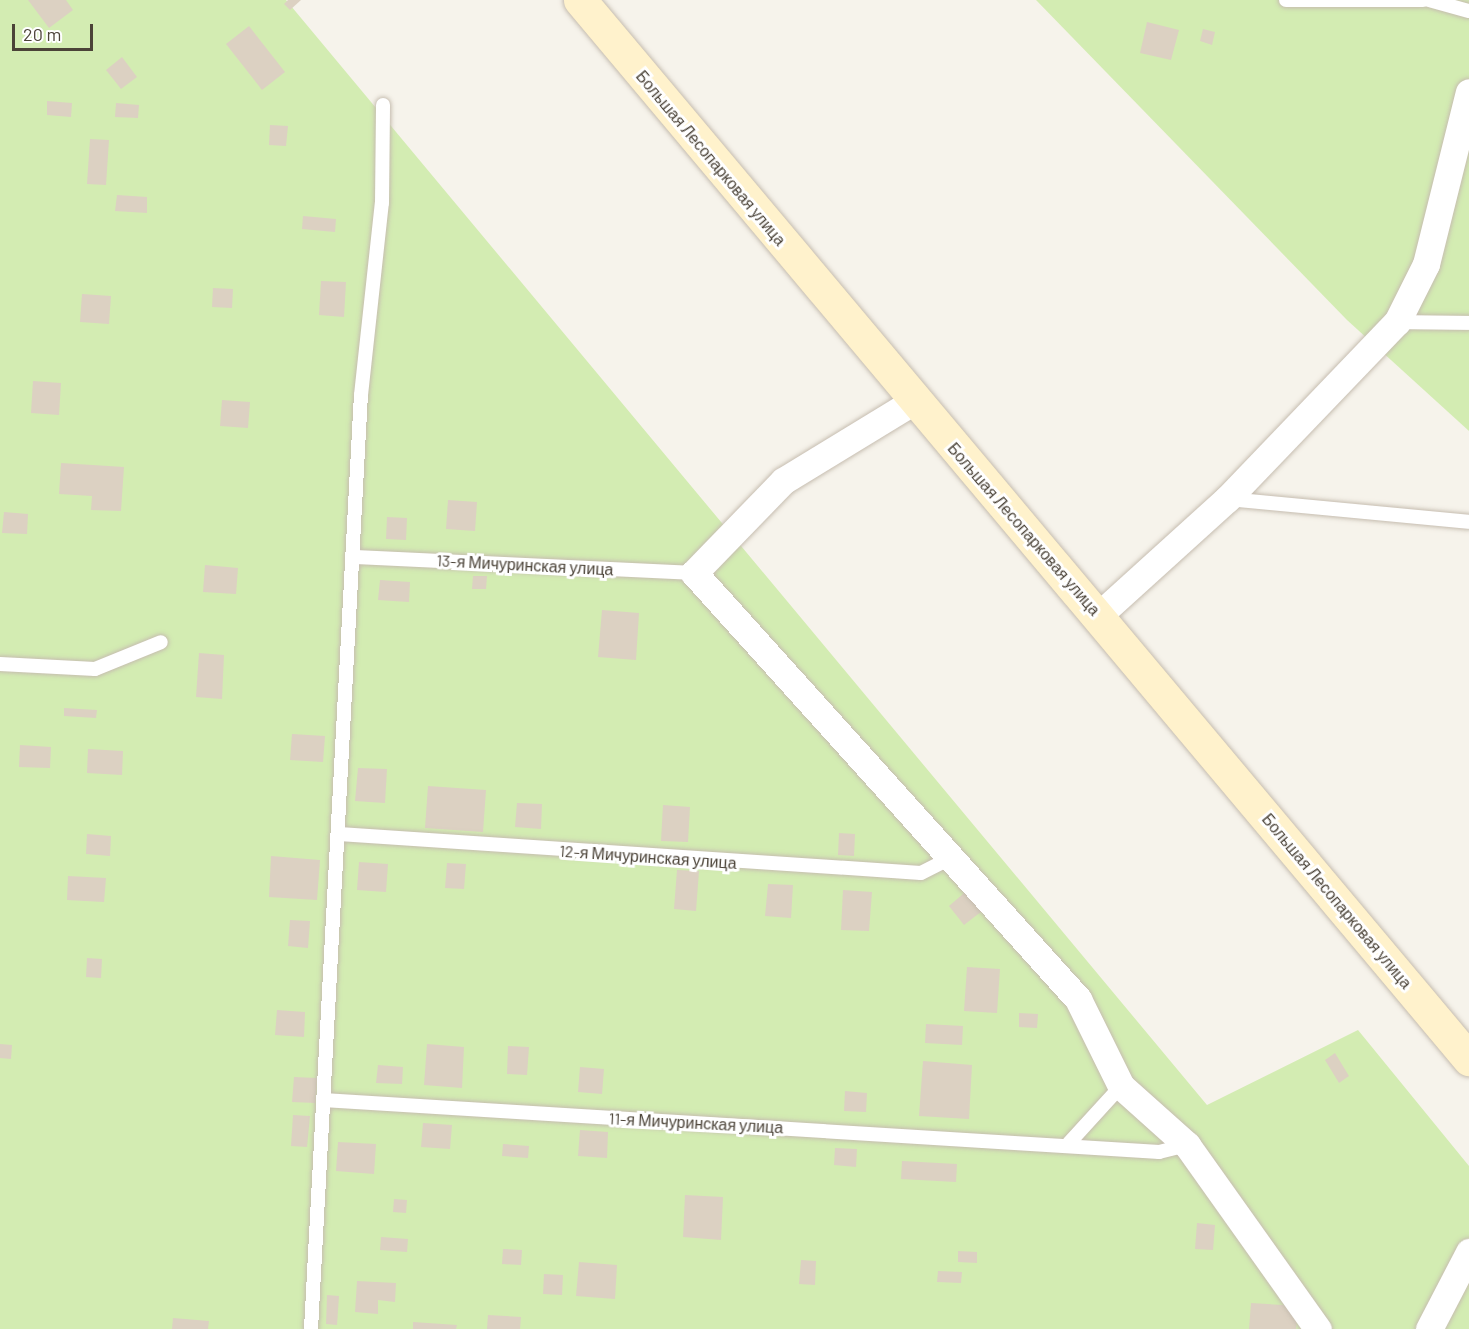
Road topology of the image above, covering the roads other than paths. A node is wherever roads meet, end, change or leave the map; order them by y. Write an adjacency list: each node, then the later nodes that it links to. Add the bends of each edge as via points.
1 (580, 0): 10 (main road, Большая Лесопарковая улица)
2 (1286, 0): 3 (lane)
3 (1423, 0)
4 (1429, 0): 5 (lane)
5 (1469, 11)
6 (1469, 92): 8 (street, via 1426,264)
7 (383, 105): 13 (lane, via 382,203 361,396)
8 (1397, 322): 9 (lane); 11 (street)
9 (1469, 323)
10 (914, 401): 14 (street, via 783,481); 15 (main road, Большая Лесопарковая улица)
11 (1227, 499): 12 (lane); 15 (street)
12 (1469, 522)
13 (357, 558): 14 (lane, 13-я Мичуринская улица); 18 (lane)
14 (694, 573): 19 (street)
15 (1099, 615): 20 (main road, Большая Лесопарковая улица)
16 (161, 642): 17 (lane, via 95,669)
17 (0, 664)
18 (339, 834): 19 (lane, 12-я Мичуринская улица, via 921,873); 22 (lane)
19 (954, 857): 21 (street, via 1078,999)
20 (1469, 1059)
21 (1121, 1086): 23 (lane); 24 (street)
22 (323, 1100): 23 (lane, 11-я Мичуринская улица); 26 (lane)
23 (1069, 1143): 24 (lane, 11-я Мичуринская улица, via 1159,1152)
24 (1187, 1144): 27 (street)
25 (1469, 1252): 28 (street)
26 (311, 1329)
27 (1318, 1329)
28 (1429, 1329)

